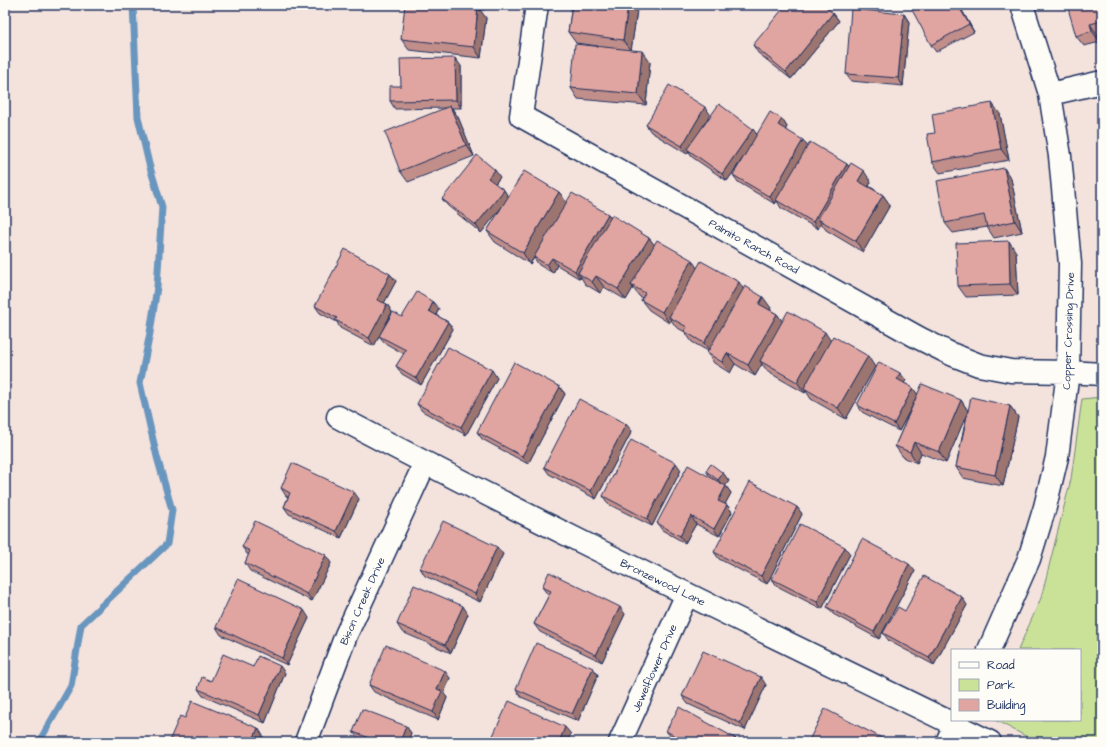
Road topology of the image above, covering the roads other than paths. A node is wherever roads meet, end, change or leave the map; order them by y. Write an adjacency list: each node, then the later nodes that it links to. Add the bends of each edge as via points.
1 (537, 5): 5 (street, Palmito Ranch Road, via 521,116 951,354 979,365 1011,371)
2 (1022, 5): 4 (street, Copper Crossing Drive)
3 (1102, 82): 4 (street)
4 (1050, 94): 5 (street, Copper Crossing Drive, via 1060,156 1070,264)
5 (1068, 372): 6 (street, Palmito Ranch Road); 10 (street, Copper Crossing Drive, via 1057,457 1045,507 1029,558)
6 (1102, 374)
7 (338, 417): 8 (street, Bronzewood Lane)
8 (425, 463): 9 (street, Bronzewood Lane); 12 (street, Bison Creek Drive, via 346,635)
9 (687, 594): 11 (street, Bronzewood Lane); 13 (street, Jewelflower Drive)
10 (990, 649)
11 (953, 729): 14 (street, Bronzewood Lane)
12 (306, 742)
13 (620, 742)
14 (990, 742)

